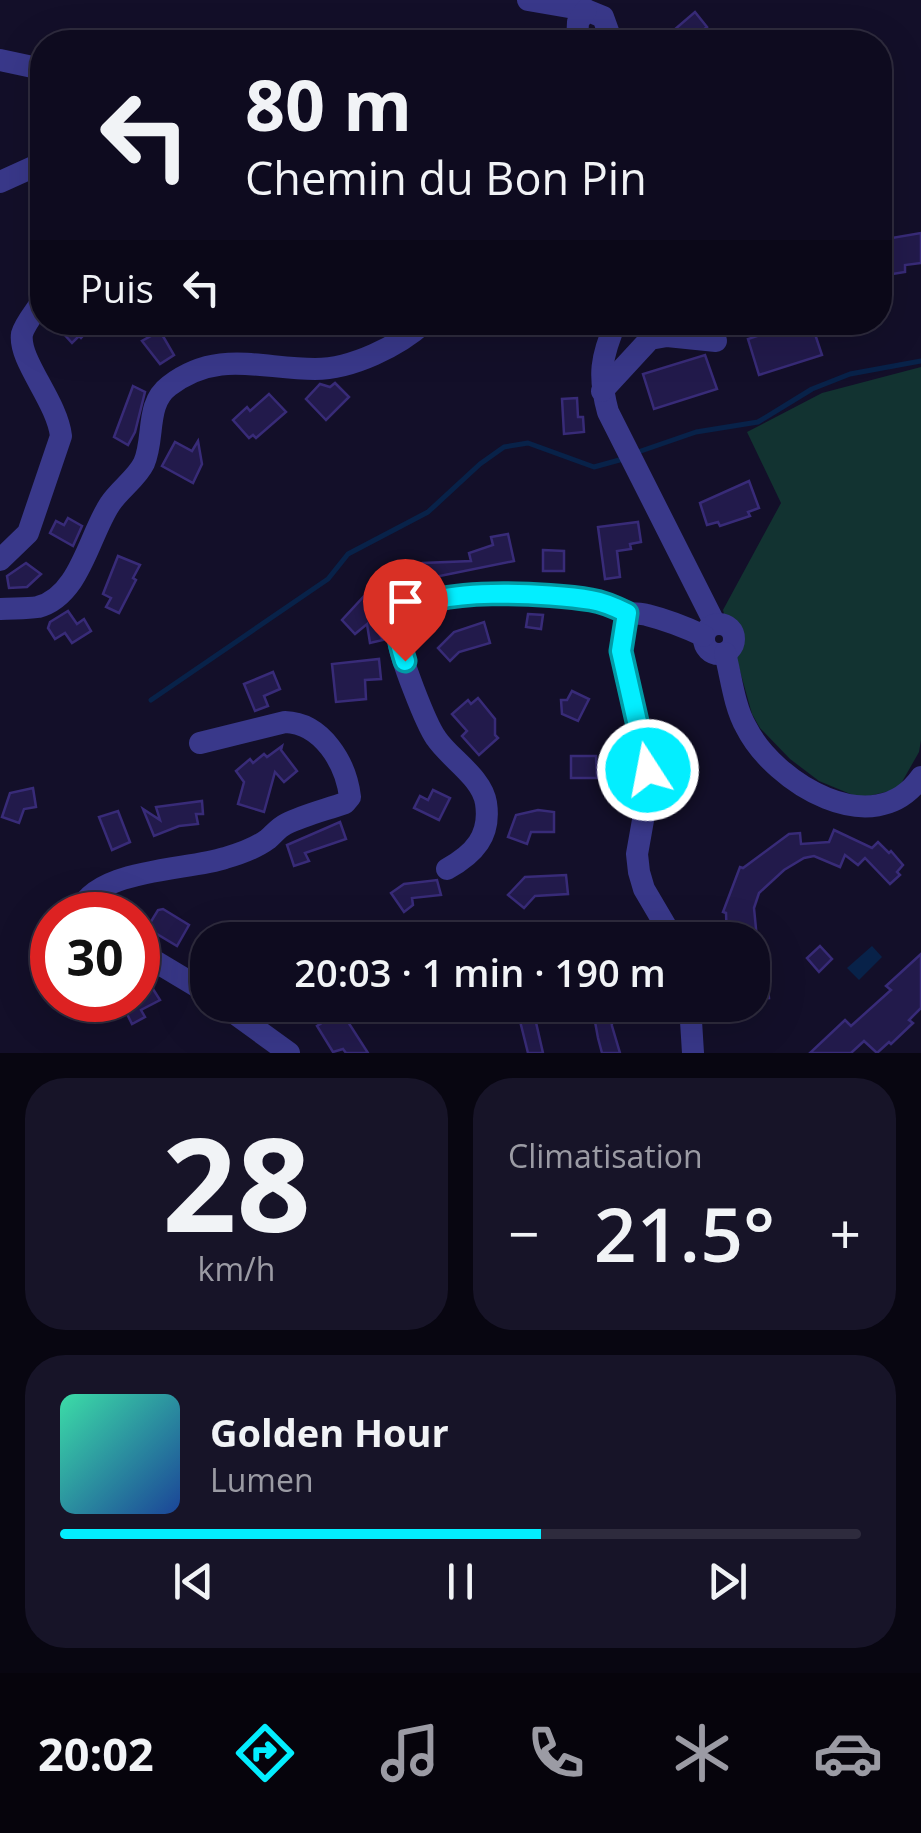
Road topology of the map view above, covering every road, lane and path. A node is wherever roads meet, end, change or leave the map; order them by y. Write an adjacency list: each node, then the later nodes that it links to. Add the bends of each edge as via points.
1 (528, 0): 2 (street)
2 (586, 10): 3 (street); 4 (street, via 604,17)
3 (577, 30)
4 (608, 30)
5 (0, 60): 6 (street)
6 (30, 66)
7 (30, 168): 8 (street)
8 (0, 182)
9 (30, 319): 14 (street, via 22,346 60,420 61,436 28,534)
10 (410, 335): 15 (street, via 318,370 224,362 166,388 153,406 143,465 110,504 61,594 39,606)
11 (611, 335): 13 (street, via 601,363)
12 (716, 342): 13 (street, via 650,340)
13 (602, 391): 17 (street)
14 (0, 560)
15 (0, 608)
16 (627, 613): 17 (street); 20 (street, via 589,600 510,594 439,599 405,614 398,637 433,735 486,799 488,822 479,845); 22 (street, via 621,651 648,770 639,872)
17 (710, 630): 19 (street, via 708,649 725,653 745,726 766,756 801,783 836,803 875,808 897,801)
18 (200, 743): 21 (street, via 298,722 337,756 350,797 221,860 148,873)
19 (921, 777)
20 (447, 869)
21 (96, 892)
22 (664, 922)
23 (160, 964): 24 (street)
24 (190, 982)
25 (247, 1022): 27 (street)
26 (691, 1022): 28 (street)
27 (289, 1053)
28 (694, 1053)

